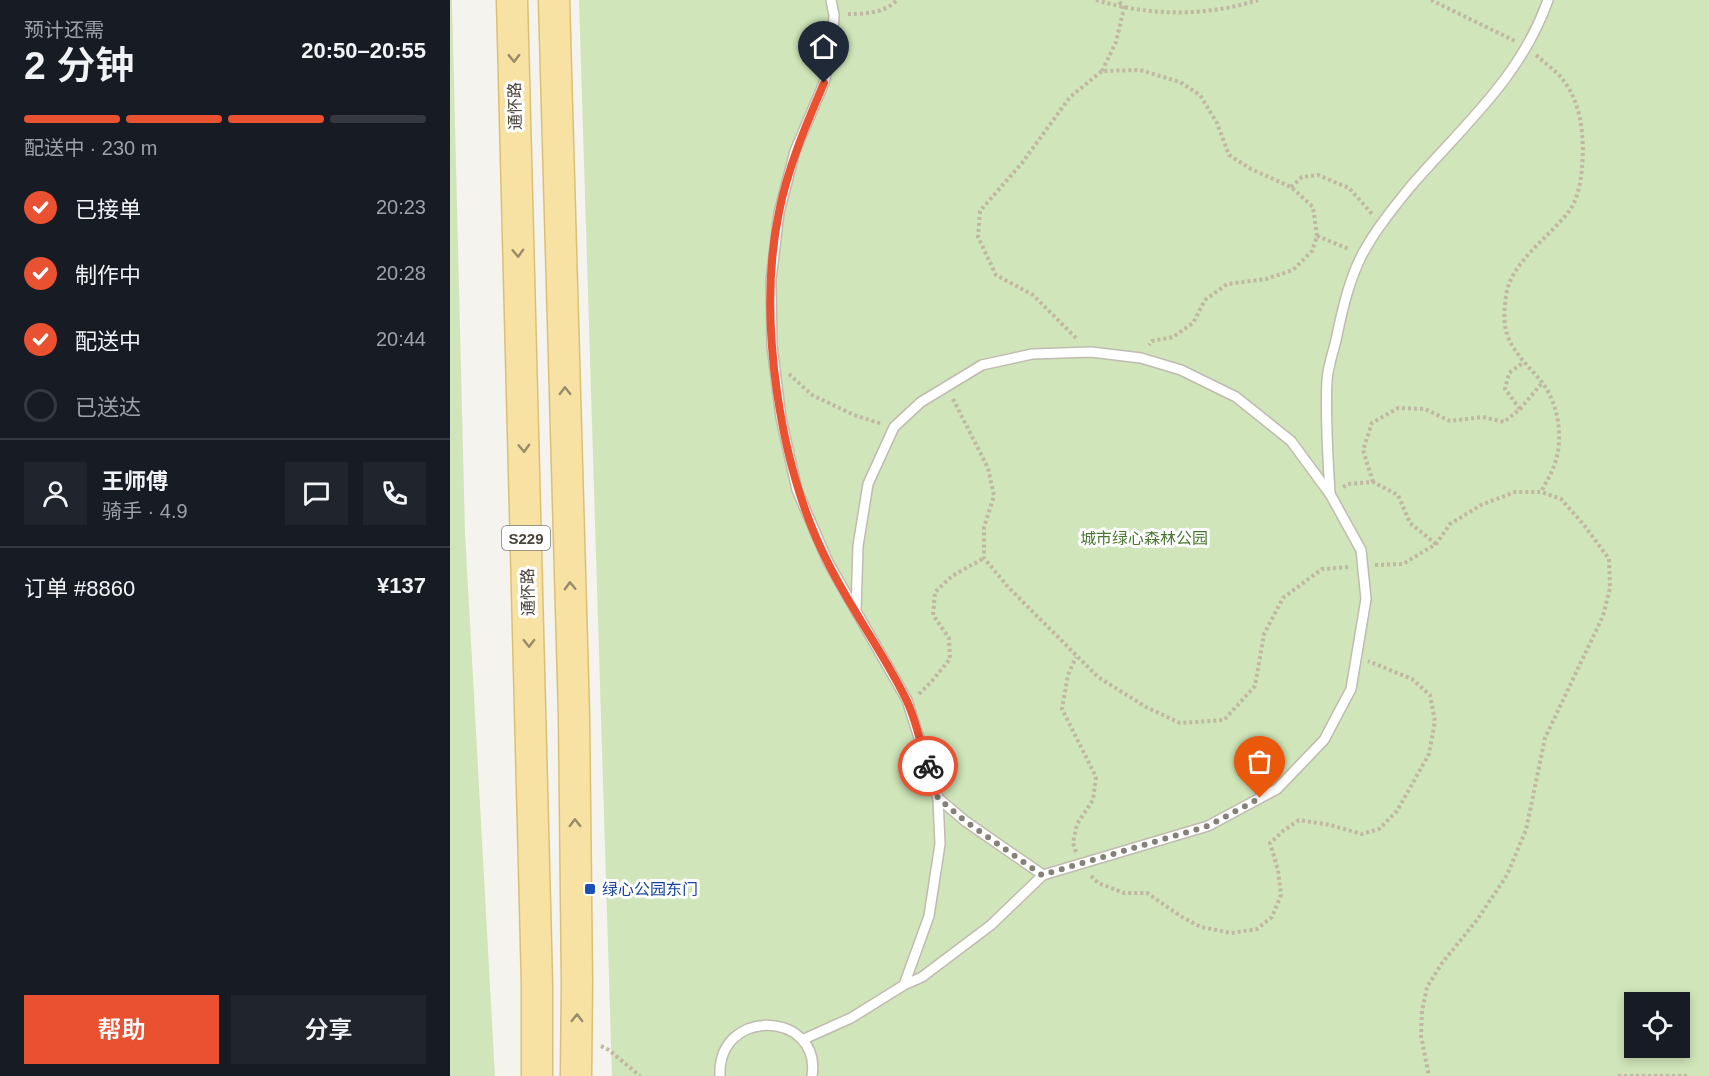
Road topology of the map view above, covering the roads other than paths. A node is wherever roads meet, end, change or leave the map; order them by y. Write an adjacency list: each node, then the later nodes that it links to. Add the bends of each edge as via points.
1 (512, 0): 11 (main road, 通怀路 / S229, one-way to 11)
2 (554, 0): 12 (main road, S229, one-way to 2, via 574,716)
3 (831, 0): 6 (lane, via 832,48 824,83 795,150 779,213 771,280 772,346 781,418 797,490 828,562)
4 (1548, 0): 5 (lane, via 1527,48 1508,78 1411,186 1362,254 1342,310 1327,377)
5 (1330, 494): 6 (lane, via 1291,441 1236,396 1181,370 1141,358 1091,352 1032,354 982,365 921,402 894,428 868,484 858,546); 8 (lane, via 1361,550 1366,599 1351,689 1324,740 1277,789 1208,826)
6 (856, 611): 7 (lane, via 907,700)
7 (938, 798): 8 (lane); 9 (lane, via 940,844 929,916)
8 (1042, 875): 9 (lane, via 991,925 922,977)
9 (904, 985): 10 (lane, via 851,1018)
10 (804, 1039): 13 (lane, via 784,1027 742,1030 728,1044 720,1060); 14 (lane)
11 (537, 1076)
12 (576, 1076)
13 (720, 1076)
14 (812, 1076)

